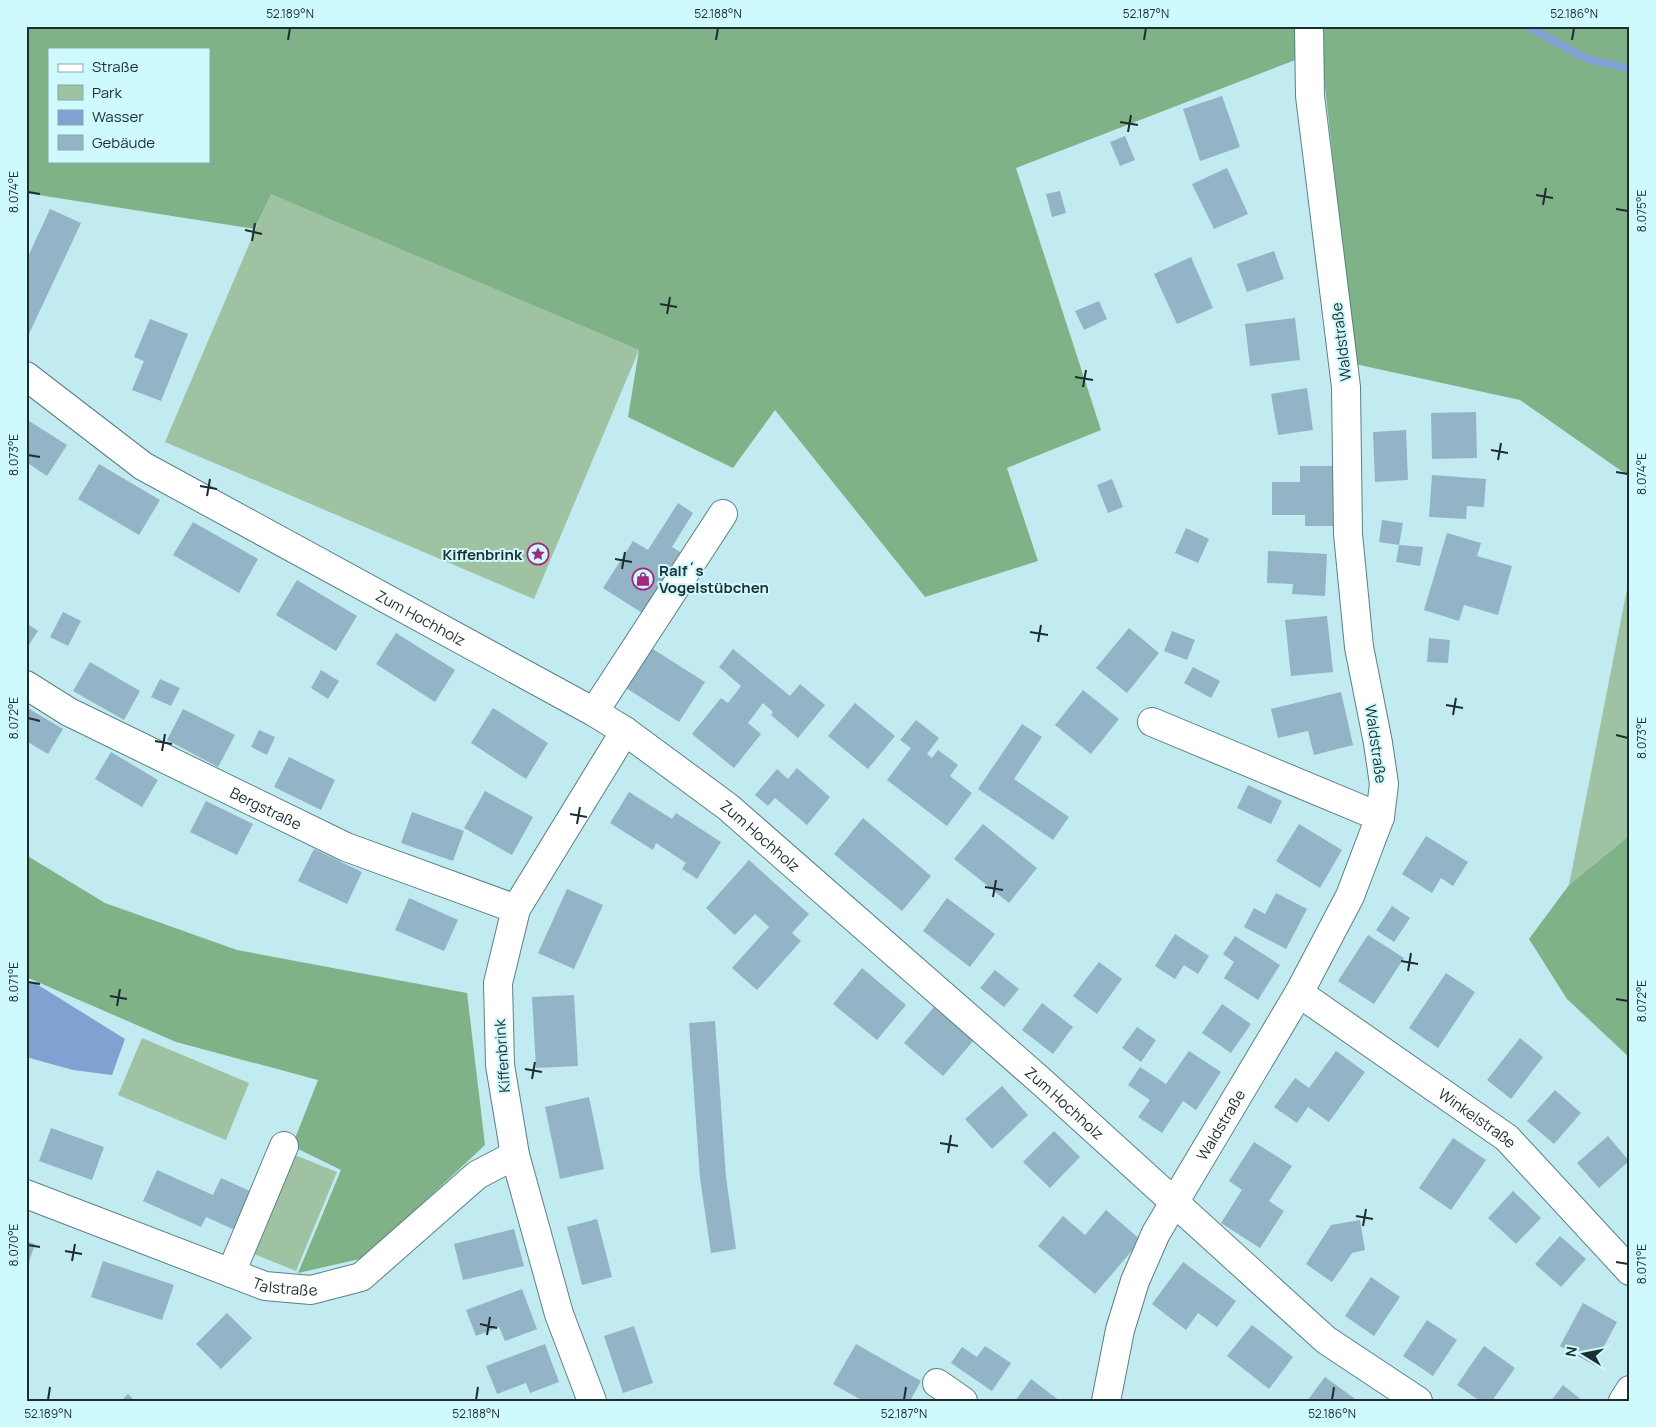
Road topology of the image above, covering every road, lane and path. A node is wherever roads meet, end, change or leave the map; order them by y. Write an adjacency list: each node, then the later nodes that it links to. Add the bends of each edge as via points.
1 (1309, 26): 8 (street, Waldstraße, via 1310,96 1346,386 1348,534 1359,647 1384,784)
2 (26, 376): 5 (street, Zum Hochholz, via 143,466)
3 (723, 514): 5 (street)
4 (26, 685): 9 (street, Bergstraße, via 69,712 346,847)
5 (594, 712): 7 (street, Zum Hochholz)
6 (1152, 722): 8 (street)
7 (625, 731): 9 (street, Kiffenbrink); 14 (street, Zum Hochholz, via 728,807)
8 (1380, 817): 10 (street, Waldstraße, via 1350,896)
9 (516, 908): 12 (street, Kiffenbrink, via 498,983 500,1064)
10 (1299, 993): 14 (street, Waldstraße); 15 (street, Winkelstraße, via 1507,1138)
11 (284, 1146): 16 (street)
12 (515, 1155): 16 (street, Talstraße, via 477,1176 361,1277 311,1290 265,1286); 19 (street, Kiffenbrink, via 559,1314)
13 (26, 1194): 16 (street, Talstraße)
14 (1176, 1202): 21 (street, Waldstraße, via 1156,1233 1135,1281 1120,1330); 22 (street, Zum Hochholz, via 1326,1340)
15 (1630, 1271)
16 (232, 1273)
17 (937, 1383): 20 (street)
18 (1630, 1390): 23 (street)
19 (592, 1401)
20 (964, 1401)
21 (1106, 1401)
22 (1418, 1401)
23 (1623, 1401)

